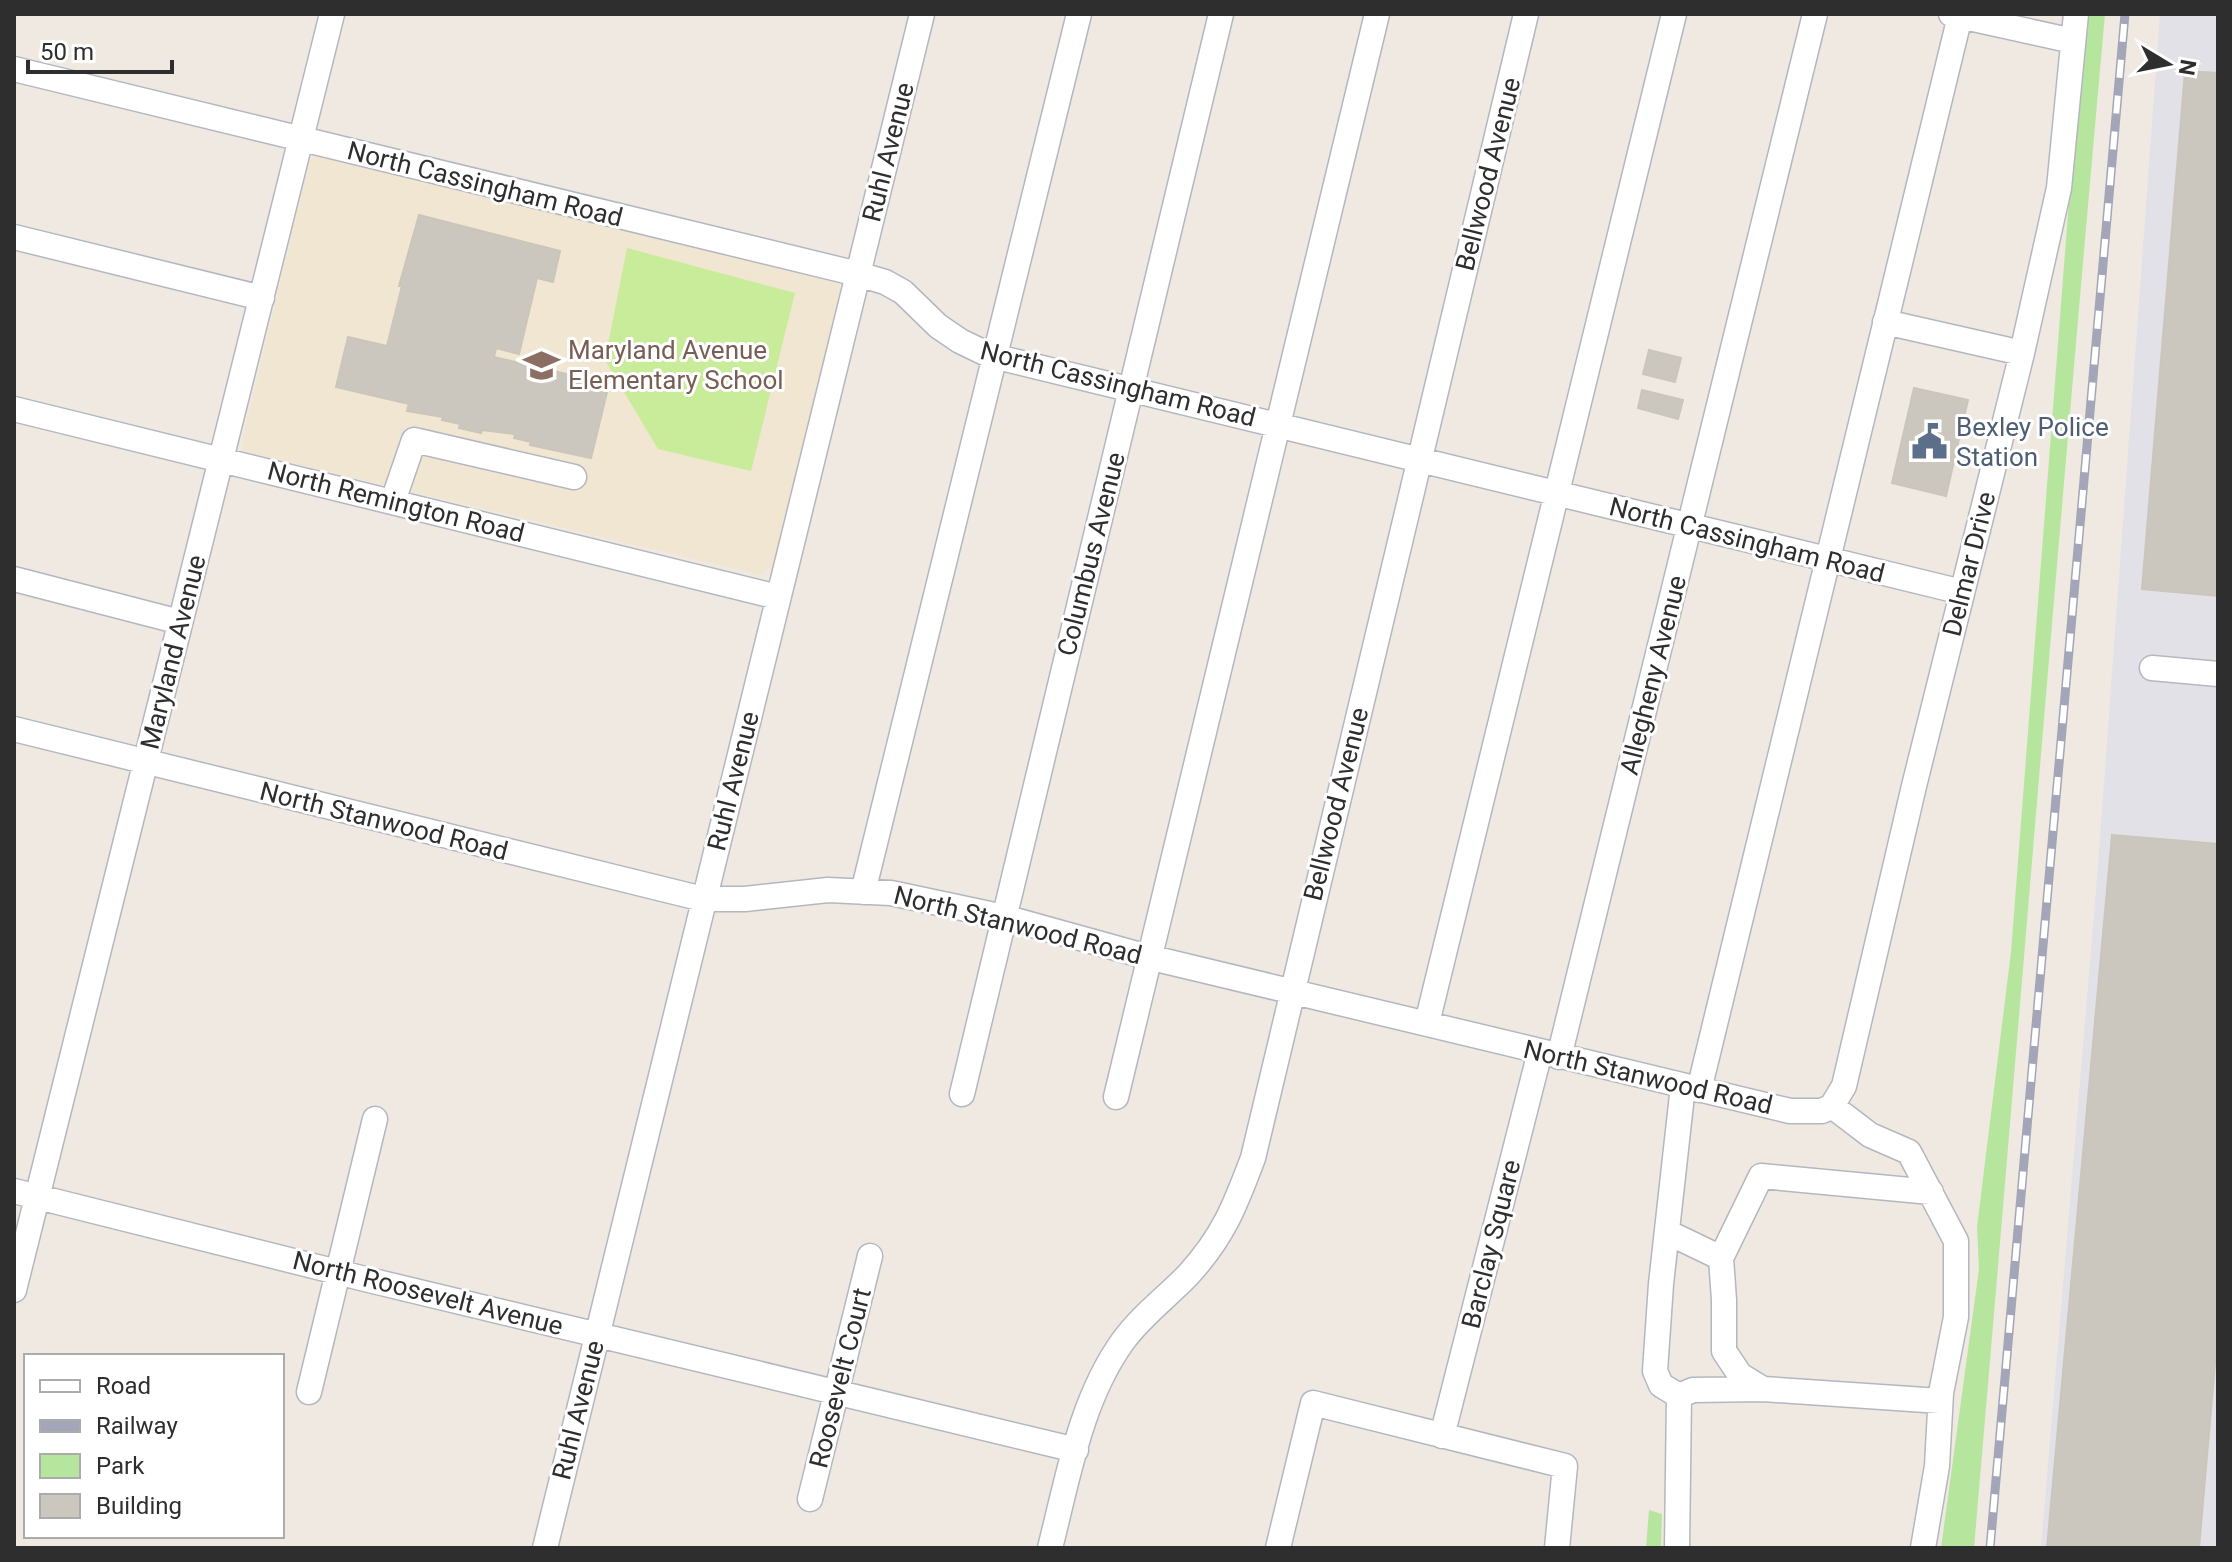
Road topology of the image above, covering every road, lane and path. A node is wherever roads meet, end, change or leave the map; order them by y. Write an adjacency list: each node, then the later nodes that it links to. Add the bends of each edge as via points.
1 (332, 14): 13 (street, Maryland Avenue)
2 (922, 14): 15 (street, Ruhl Avenue)
3 (1079, 14): 19 (street)
4 (1221, 14): 20 (street, Columbus Avenue)
5 (1377, 14): 22 (street)
6 (1526, 14): 24 (street, Bellwood Avenue)
7 (1674, 14): 26 (street)
8 (1815, 14): 28 (street, Allegheny Avenue)
9 (2076, 14): 11 (street, Delmar Drive)
10 (1968, 16): 11 (street); 17 (street)
11 (2073, 41): 18 (street, Delmar Drive, via 2059,188)
12 (14, 69): 13 (street, North Cassingham Road)
13 (301, 139): 15 (street, North Cassingham Road); 16 (street, Maryland Avenue)
14 (14, 237): 16 (street)
15 (858, 274): 19 (street, North Cassingham Road, via 903,292 938,326); 32 (street, Ruhl Avenue)
16 (262, 298): 23 (street, Maryland Avenue)
17 (1885, 322): 18 (street); 29 (street)
18 (2022, 353): 31 (street, Delmar Drive)
19 (995, 356): 20 (street, North Cassingham Road); 38 (street)
20 (1131, 388): 22 (street, North Cassingham Road); 40 (street, Columbus Avenue)
21 (14, 409): 23 (street, North Remington Road)
22 (1277, 424): 24 (street, North Cassingham Road); 41 (street)
23 (222, 459): 27 (street, North Remington Road); 33 (street, Maryland Avenue)
24 (1419, 459): 26 (street, North Cassingham Road); 42 (street, Bellwood Avenue)
25 (574, 477): 27 (street, via 414,440)
26 (1558, 493): 28 (street, North Cassingham Road); 43 (street)
27 (393, 501): 32 (street, North Remington Road)
28 (1690, 525): 29 (street, North Cassingham Road); 44 (street, Allegheny Avenue)
29 (1828, 559): 31 (street, North Cassingham Road); 45 (street)
30 (14, 579): 33 (street)
31 (1962, 592): 48 (street, Delmar Drive, via 1844,1086)
32 (778, 597): 39 (street, Ruhl Avenue)
33 (180, 622): 37 (street, Maryland Avenue)
34 (2152, 668): 35 (street)
35 (2218, 674)
36 (14, 729): 37 (street, North Stanwood Road)
37 (145, 762): 39 (street, North Stanwood Road); 51 (street, Maryland Avenue)
38 (863, 892): 39 (street, North Stanwood Road); 40 (street, North Stanwood Road)
39 (703, 899): 57 (street, Ruhl Avenue)
40 (1004, 917): 41 (street, North Stanwood Road); 46 (street, Columbus Avenue)
41 (1151, 957): 42 (street, North Stanwood Road); 47 (street)
42 (1291, 989): 43 (street, North Stanwood Road); 64 (street, Bellwood Avenue, via 1253,1158 1235,1209 1187,1275 1124,1339 1101,1375)
43 (1427, 1023): 44 (street, North Stanwood Road)
44 (1549, 1054): 45 (street, North Stanwood Road); 63 (street, Barclay Square)
45 (1691, 1088): 48 (street, North Stanwood Road, via 1790,1111); 52 (street)
46 (962, 1094)
47 (1116, 1097)
48 (1832, 1106): 50 (street, via 1870,1135 1909,1152)
49 (375, 1119): 55 (street)
50 (1931, 1192): 54 (street, via 1761,1176); 62 (street, via 1956,1241 1956,1317)
51 (26, 1194): 55 (street, North Roosevelt Avenue); 56 (street, Maryland Avenue)
52 (1667, 1232): 54 (street); 61 (street, via 1655,1371 1661,1385)
53 (870, 1256): 60 (street, Roosevelt Court)
54 (1721, 1258): 58 (street, via 1724,1351 1740,1375)
55 (338, 1272): 57 (street, North Roosevelt Avenue); 59 (street)
56 (14, 1290)
57 (597, 1334): 60 (street, North Roosevelt Avenue); 66 (street, Ruhl Avenue)
58 (1763, 1389): 61 (street, via 1693,1390); 62 (street)
59 (309, 1392)
60 (837, 1392): 64 (street, North Roosevelt Avenue); 65 (street, Roosevelt Court)
61 (1679, 1396): 70 (street)
62 (1940, 1401): 71 (street, via 1937,1466)
63 (1442, 1436): 68 (street, via 1313,1403); 69 (street, via 1565,1466)
64 (1076, 1450): 67 (street, Bellwood Avenue)
65 (810, 1499)
66 (545, 1548)
67 (1050, 1548)
68 (1278, 1548)
69 (1557, 1548)
70 (1677, 1548)
71 (1923, 1548)

